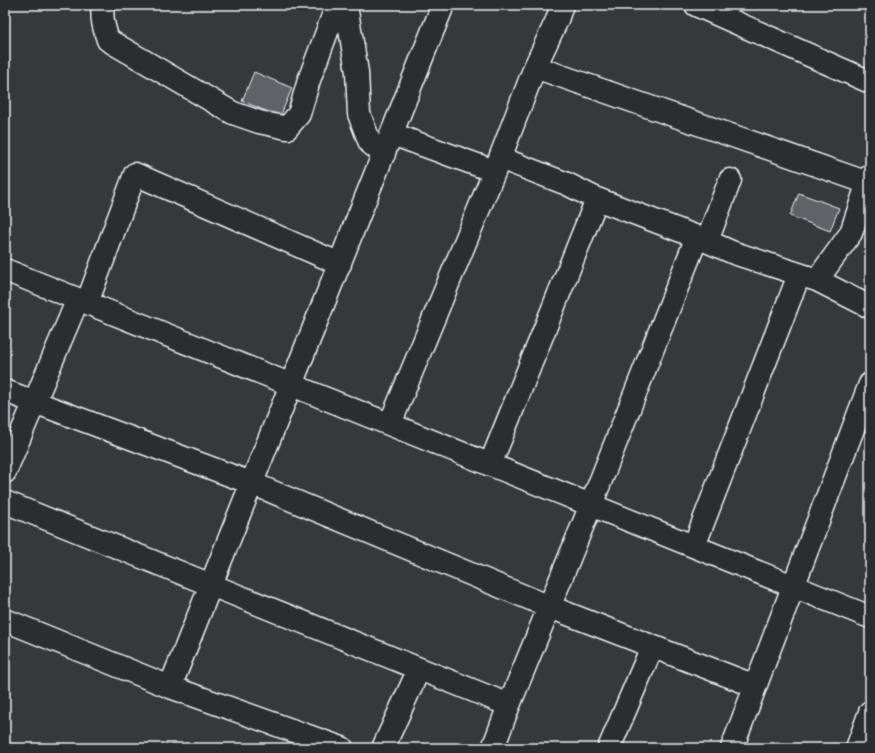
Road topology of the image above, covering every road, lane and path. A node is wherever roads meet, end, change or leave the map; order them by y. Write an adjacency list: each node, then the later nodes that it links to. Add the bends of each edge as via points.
1 (103, 5): 2 (street, via 103,26 108,40 232,113 287,128 299,114)
2 (337, 5)
3 (346, 5): 9 (street, via 357,72 359,114 370,143)
4 (443, 5): 9 (street)
5 (562, 5): 7 (street)
6 (704, 6): 8 (street)
7 (535, 67): 10 (street); 11 (street)
8 (870, 82)
9 (388, 144): 10 (street); 15 (street)
10 (497, 164): 13 (street, via 567,184); 24 (street)
11 (869, 179): 17 (street, via 851,233)
12 (730, 180): 14 (street)
13 (597, 199): 14 (street); 25 (street)
14 (702, 239): 17 (street, via 734,253); 29 (street)
15 (340, 264): 18 (street, via 135,174); 21 (street)
16 (5, 270): 18 (street)
17 (808, 277): 19 (street); 30 (street)
18 (82, 301): 21 (street); 23 (street)
19 (870, 307)
20 (870, 384): 32 (street)
21 (291, 385): 24 (street); 27 (street)
22 (5, 391): 23 (street)
23 (35, 402): 26 (street); 27 (street)
24 (390, 424): 25 (street)
25 (490, 465): 29 (street)
26 (5, 472)
27 (251, 484): 31 (street); 33 (street)
28 (5, 502): 31 (street)
29 (592, 505): 30 (street); 33 (street)
30 (694, 546): 32 (street)
31 (210, 585): 37 (street); 39 (street)
32 (793, 586): 34 (street); 38 (street)
33 (550, 607): 36 (street); 40 (street)
34 (870, 617)
35 (5, 620): 39 (street)
36 (652, 647): 38 (street); 46 (street)
37 (419, 669): 40 (street); 44 (street)
38 (755, 686): 47 (street)
39 (170, 687): 43 (street)
40 (510, 705): 45 (street)
41 (870, 712): 42 (street)
42 (862, 745)
43 (342, 748)
44 (383, 748)
45 (493, 748)
46 (609, 748)
47 (732, 748)

